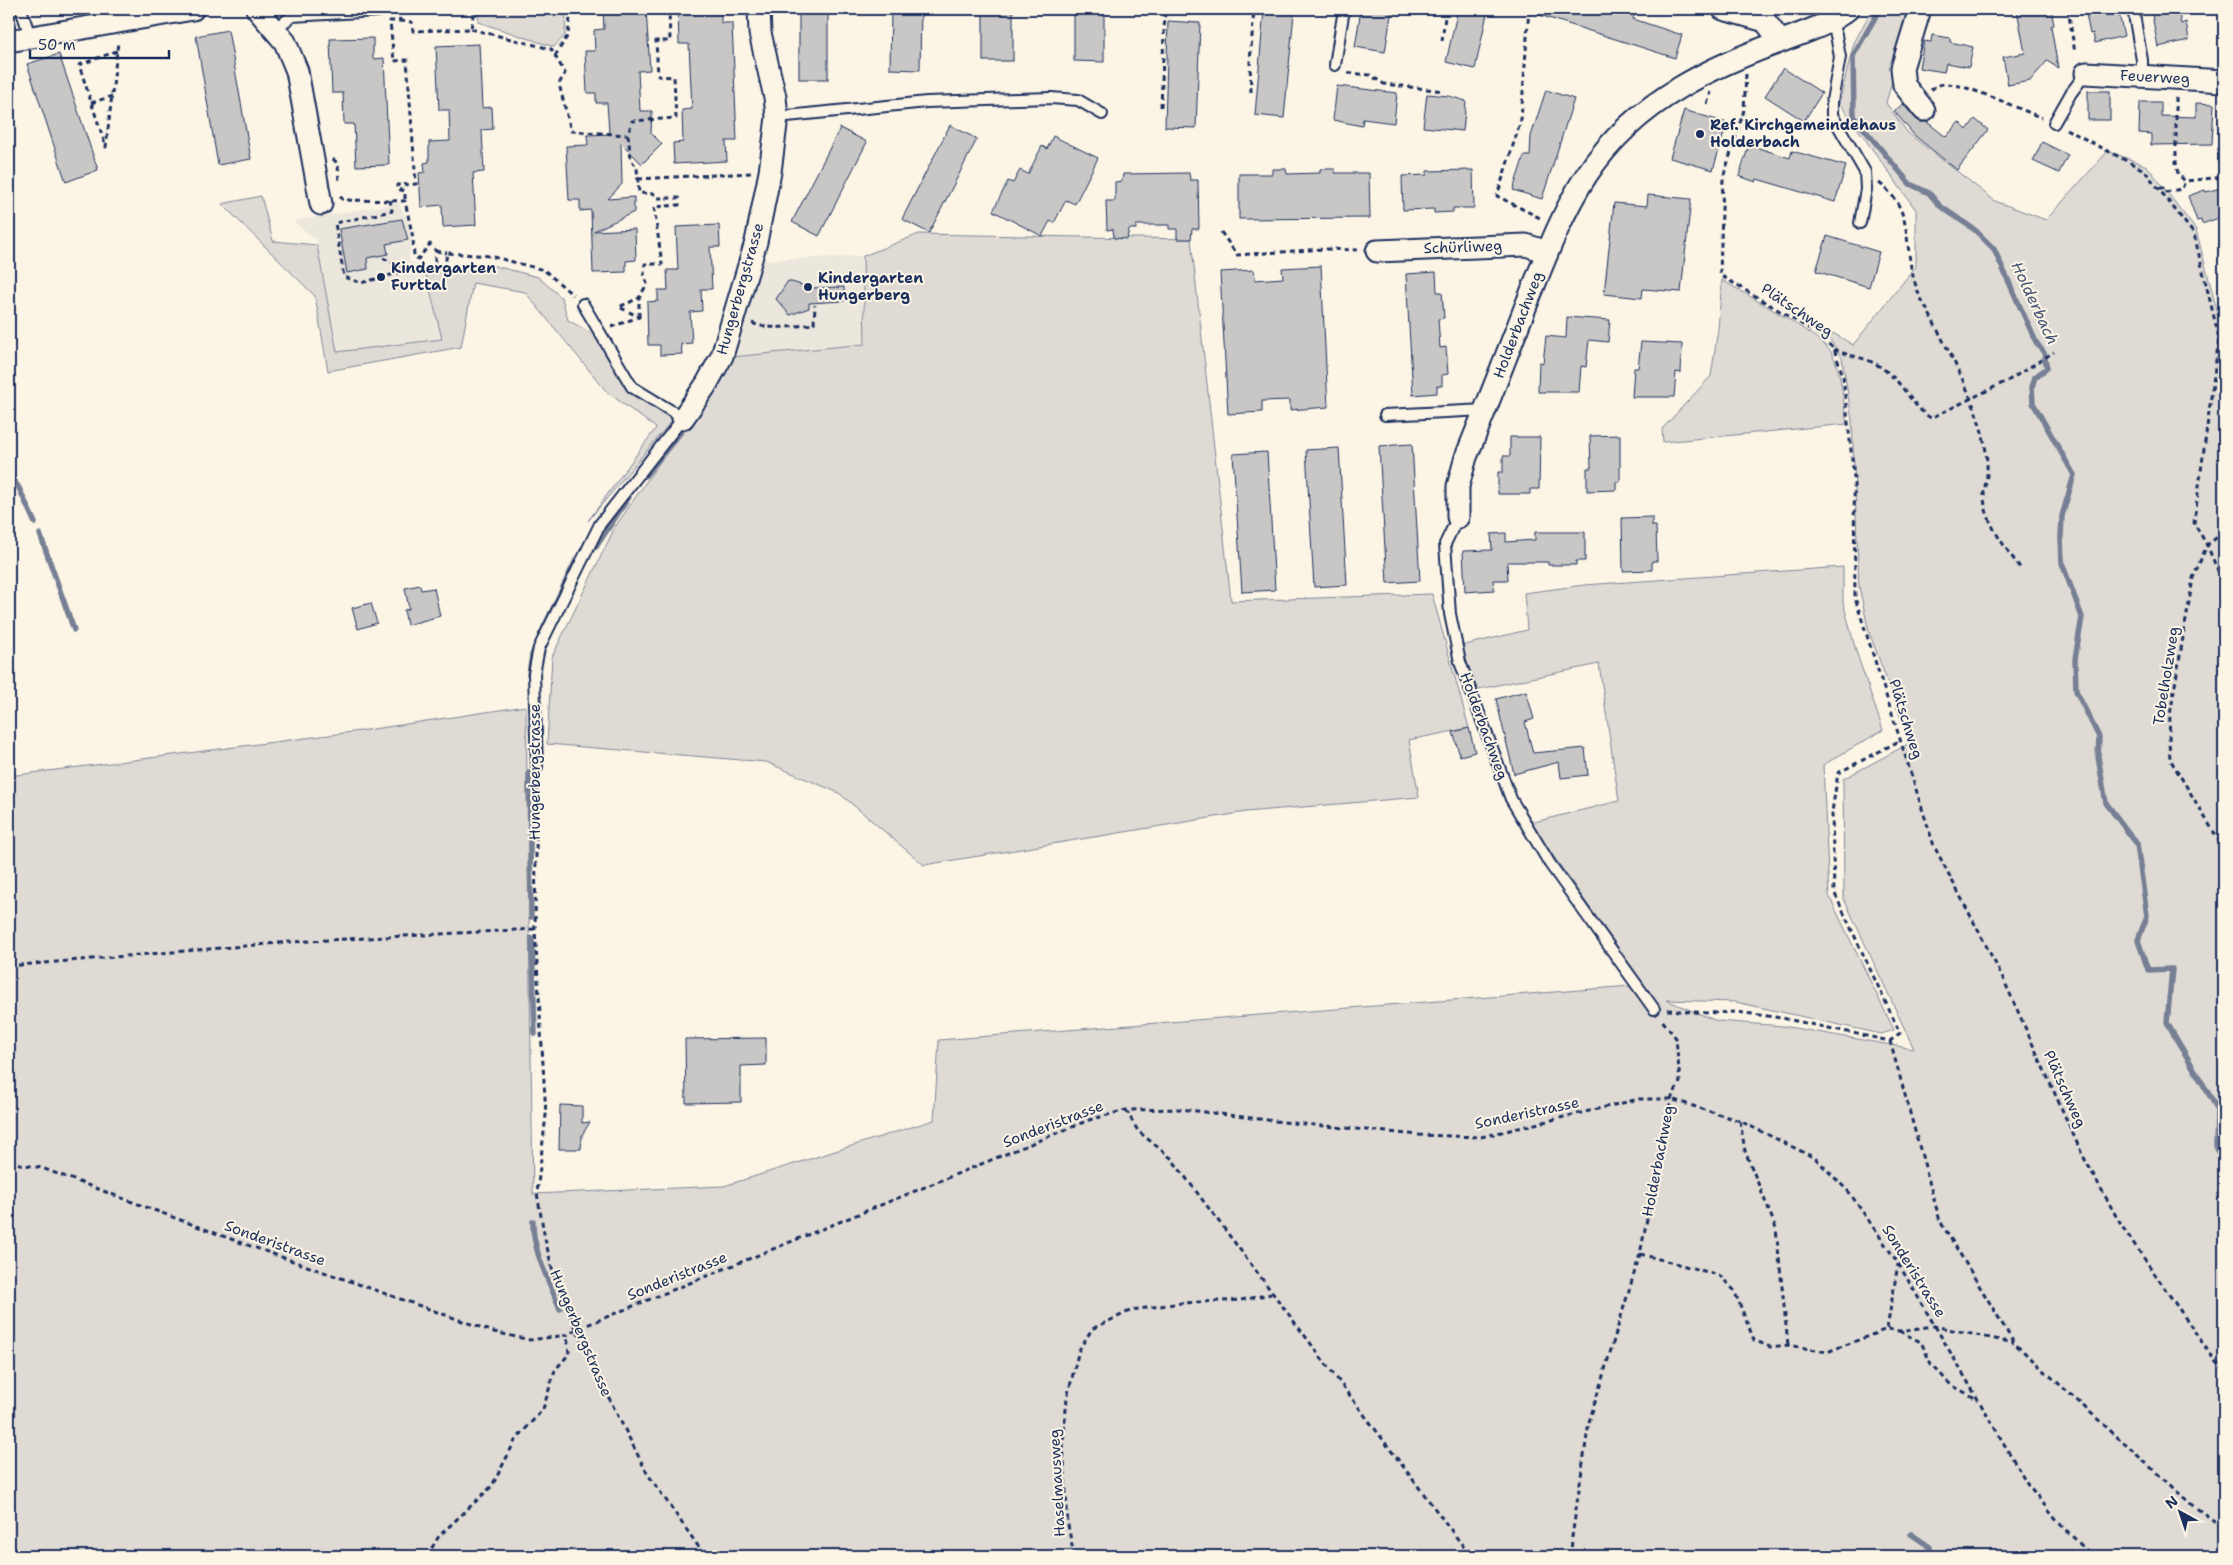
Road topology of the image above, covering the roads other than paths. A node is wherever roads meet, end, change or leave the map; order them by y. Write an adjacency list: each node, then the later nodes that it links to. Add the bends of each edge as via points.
1 (22, 9): 12 (lane)
2 (193, 9): 12 (street)
3 (257, 9): 11 (street)
4 (759, 9): 21 (street, Hungerbergstrasse, via 760,33 775,97)
5 (1344, 9): 15 (lane)
6 (1723, 9): 14 (street, via 1765,21)
7 (1920, 9): 19 (street, via 1902,68 1904,85)
8 (2133, 9): 17 (lane)
9 (378, 11): 11 (lane, via 292,16)
10 (1839, 15): 14 (street, Holderbachweg); 24 (lane, via 1836,35 1840,57 1832,115 1865,172 1866,188)
11 (276, 29): 23 (street, via 297,71)
12 (30, 36): 13 (street)
13 (9, 41)
14 (1780, 41): 26 (street, Holderbachweg, via 1712,69 1636,118 1582,178)
15 (1335, 65)
16 (2086, 73): 17 (street, Feuerweg); 22 (lane)
17 (2142, 76): 18 (street, Feuerweg)
18 (2224, 81)
19 (1924, 110)
20 (1102, 114): 21 (lane, via 1078,100 1052,98 927,102)
21 (776, 116): 30 (street, Hungerbergstrasse, via 770,172 756,242 735,316 722,356)
22 (2054, 123)
23 (322, 204)
24 (1860, 223)
25 (1377, 250): 26 (street, Schürliweg, via 1526,244)
26 (1547, 252): 28 (street, Holderbachweg)
27 (583, 304): 30 (lane, via 632,387)
28 (1486, 410): 29 (lane); 31 (street, Holderbachweg, via 1466,457 1458,486)
29 (1385, 415)
30 (683, 418): 32 (lane, Hungerbergstrasse, via 600,524 539,648 534,674)
31 (1458, 517): 33 (lane, Holderbachweg, via 1445,544 1450,614 1460,662 1511,799 1550,864)
32 (537, 768)
33 (1654, 1009)

